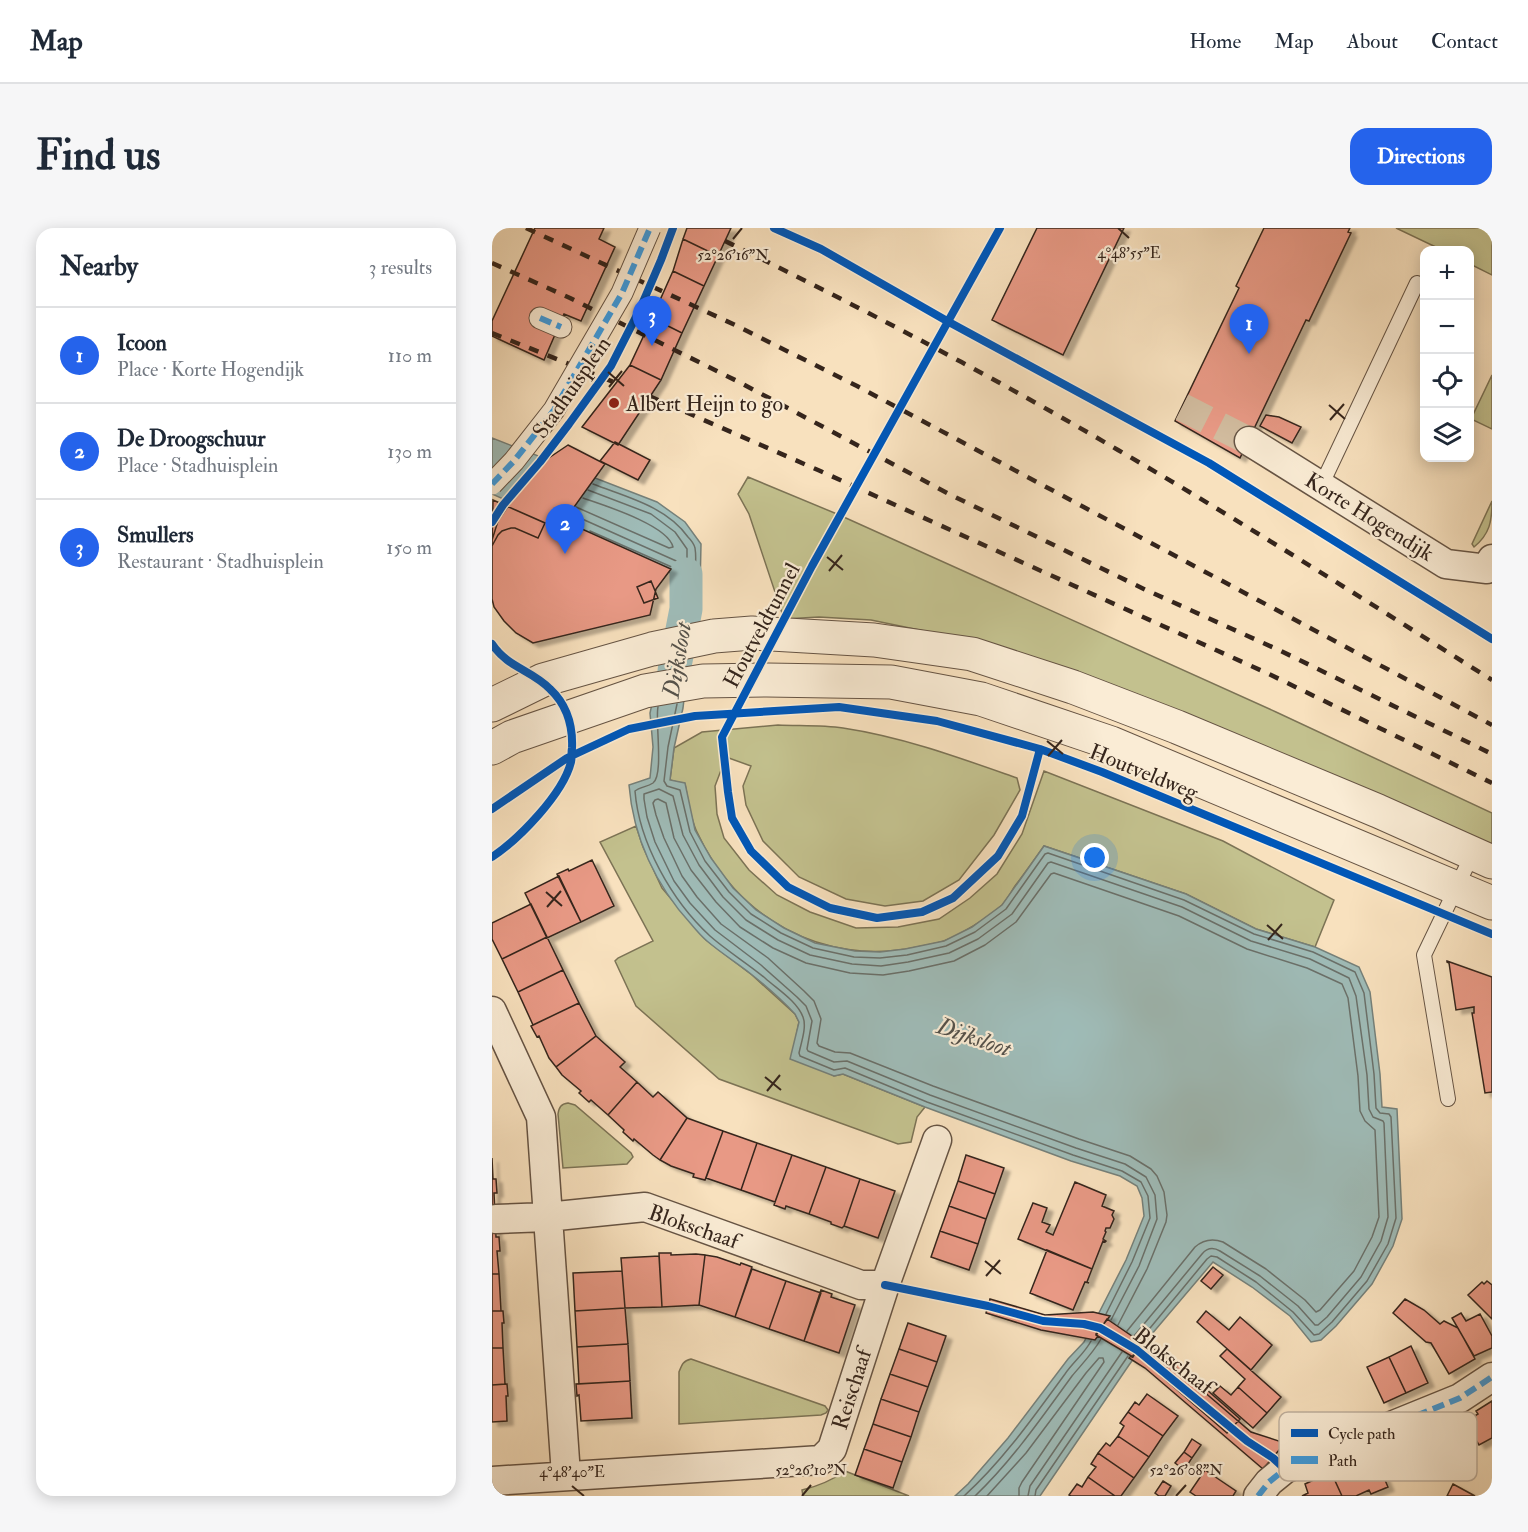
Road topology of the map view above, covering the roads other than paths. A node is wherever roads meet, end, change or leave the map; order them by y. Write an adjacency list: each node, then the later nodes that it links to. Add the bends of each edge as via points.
1 (650, 228): 6 (street, Stadhuisplein, bridge, via 622,294 554,410)
2 (1417, 283): 7 (lane)
3 (540, 318): 4 (street)
4 (561, 327)
5 (1249, 441): 7 (street, Korte Hogendijk)
6 (492, 484)
7 (1321, 486): 8 (street, Korte Hogendijk, via 1446,564 1487,569)
8 (1492, 559)
9 (492, 705): 11 (street, via 543,680 714,636 752,633 874,640 972,654 1177,727)
10 (492, 748): 12 (street, Houtveldweg, via 512,737 645,691 703,681 891,682 981,699 1111,743)
11 (1483, 857): 12 (lane)
12 (1456, 889): 13 (street, Houtveldweg); 15 (lane, via 1424,956)
13 (1492, 903)
14 (492, 1011): 17 (street, via 541,1117)
15 (1448, 1098)
16 (937, 1140): 19 (street, Reischaaf)
17 (547, 1216): 18 (street, Blokschaaf); 19 (street, Blokschaaf, via 645,1207 861,1285); 23 (street)
18 (495, 1219)
19 (885, 1285): 23 (street, Reischaaf, via 832,1449 821,1460)
20 (1492, 1377): 21 (street, via 1460,1398)
21 (1425, 1412)
22 (1279, 1474): 25 (street)
23 (566, 1475): 24 (street, Reischaaf)
24 (492, 1481)
25 (1258, 1496)

